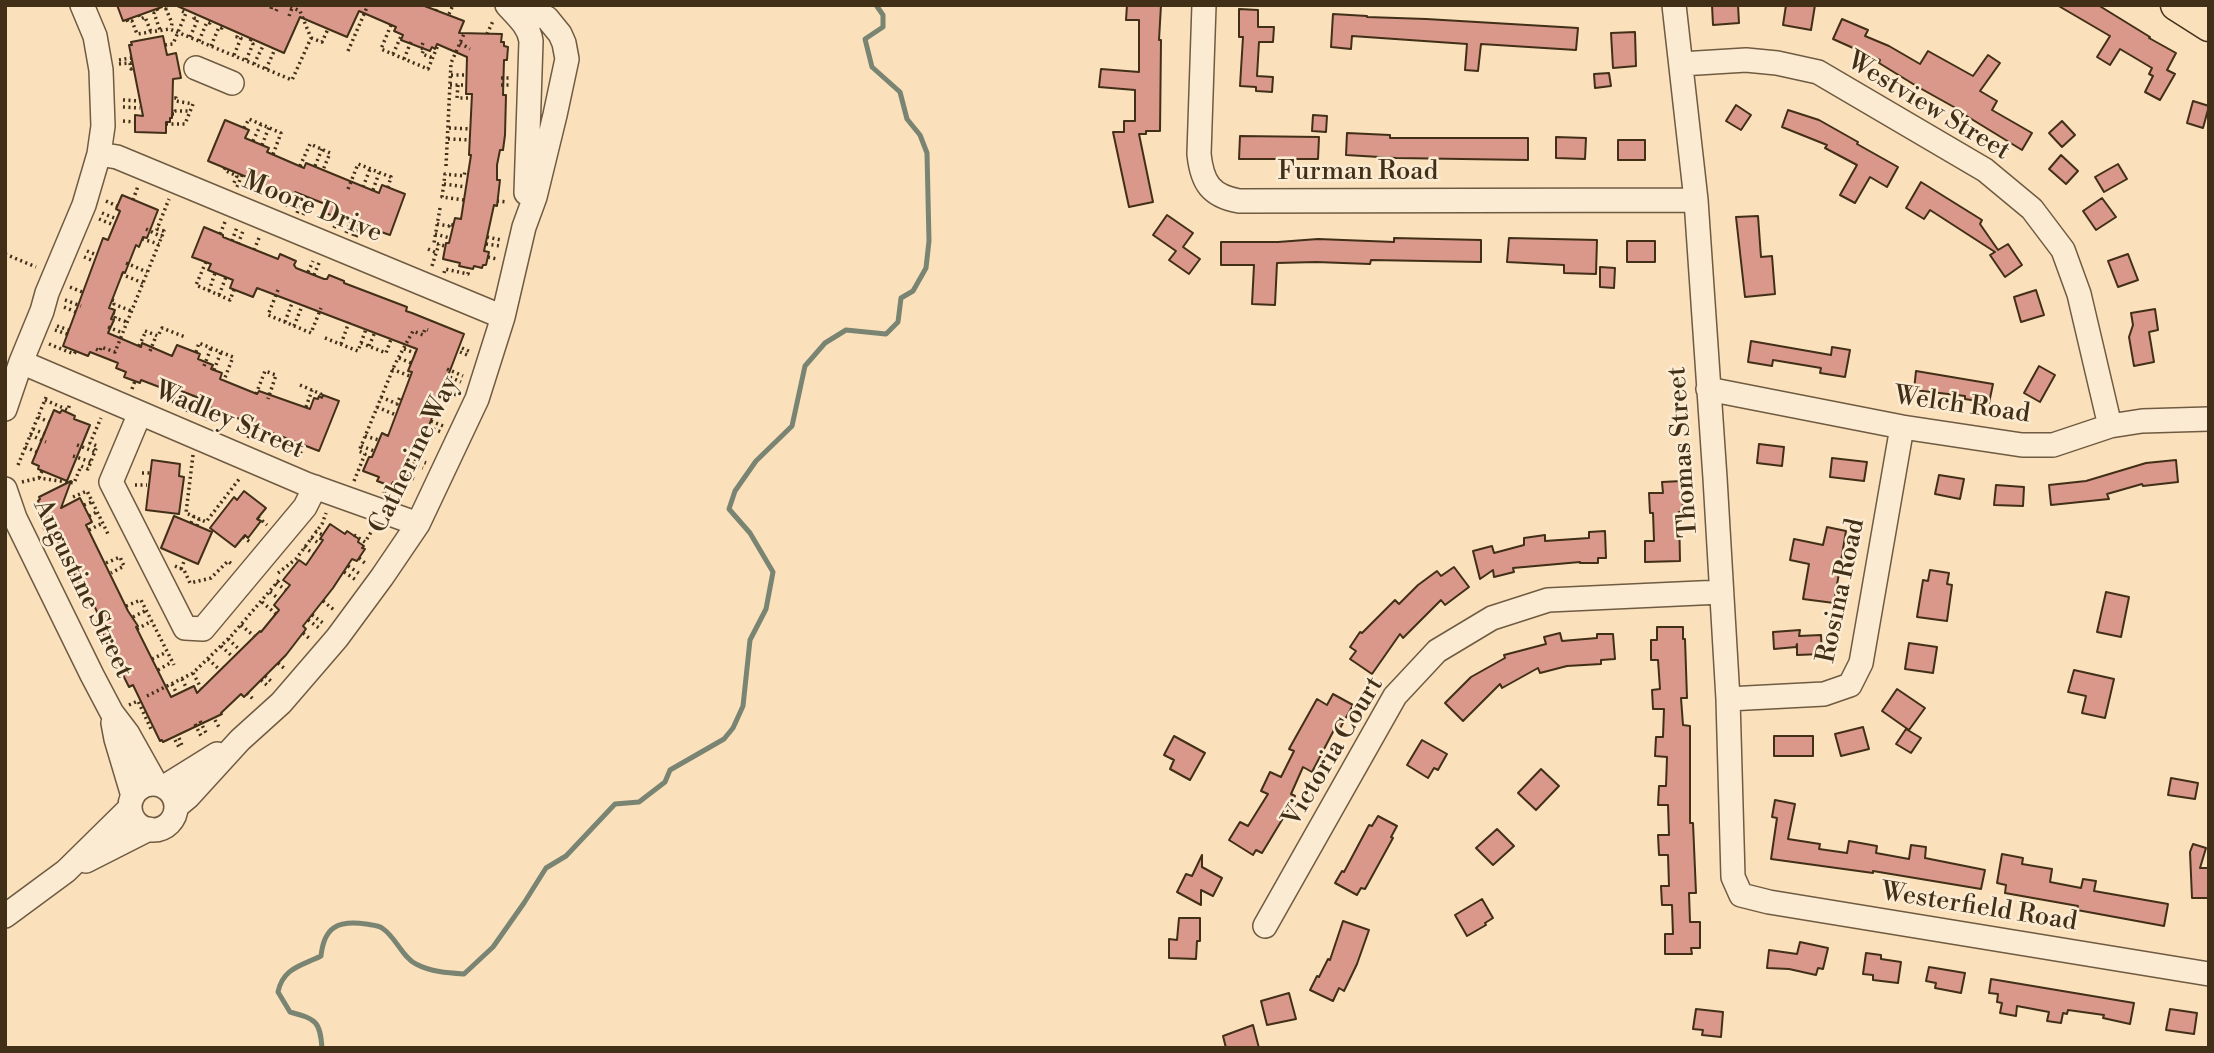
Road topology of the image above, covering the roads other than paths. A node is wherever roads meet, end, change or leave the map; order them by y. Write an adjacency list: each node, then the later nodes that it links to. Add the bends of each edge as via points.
1 (82, 5): 10 (street, via 95,36 101,70)
2 (1203, 5): 11 (street, Furman Road, via 1200,169 1205,183 1225,199)
3 (1674, 5): 7 (street, Thomas Street)
4 (2176, 5): 6 (main road)
5 (503, 11): 12 (street, Catherine Way, via 527,27 531,41); 12 (street, Catherine Way, via 547,18 560,34 567,59)
6 (2209, 26)
7 (1681, 64): 11 (street, Thomas Street); 19 (street, Westview Street, via 1746,60 1818,72 1985,170 2032,209 2063,250 2079,294)
8 (195, 68): 9 (street)
9 (232, 83)
10 (99, 154): 13 (street, Moore Drive); 14 (street, via 84,205)
11 (1696, 200): 15 (street, Thomas Street)
12 (524, 228): 13 (street, Catherine Way)
13 (503, 317): 23 (street, Catherine Way, via 477,399)
14 (21, 362): 16 (street); 17 (street, Wadley Street)
15 (1708, 389): 20 (street, Welch Road); 24 (street, Thomas Street)
16 (5, 409)
17 (140, 413): 22 (street, Wadley Street); 22 (street, via 111,482 185,628 203,629 305,507)
18 (2209, 419): 19 (street, Welch Road)
19 (2110, 426): 20 (street, Welch Road, via 2053,445)
20 (1902, 428): 25 (street, Rosina Road, via 1861,663 1850,685 1824,694)
21 (13, 485): 26 (street, Augustine Street, via 13,511 29,546)
22 (315, 487): 23 (street, Wadley Street)
23 (418, 524): 27 (street, Catherine Way, via 337,638 281,703)
24 (1721, 592): 25 (street, Thomas Street); 35 (street, Victoria Court, via 1548,600 1492,618 1437,651 1395,696)
25 (1728, 699): 33 (street, Thomas Street, via 1733,877)
26 (120, 709): 28 (street, Augustine Street, via 128,734); 29 (street, Augustine Street, via 116,739)
27 (230, 734): 28 (street, Catherine Way); 30 (street, Catherine Way, via 188,797)
28 (160, 786): 29 (street, via 141,788); 30 (street, via 172,794)
29 (132, 802): 31 (street, via 133,818); 32 (street)
30 (176, 807): 31 (street, via 167,825)
31 (149, 830): 32 (street)
32 (66, 871): 34 (street)
33 (1741, 895): 36 (street, Westerfield Road)
34 (5, 915)
35 (1265, 926)
36 (2209, 974)

